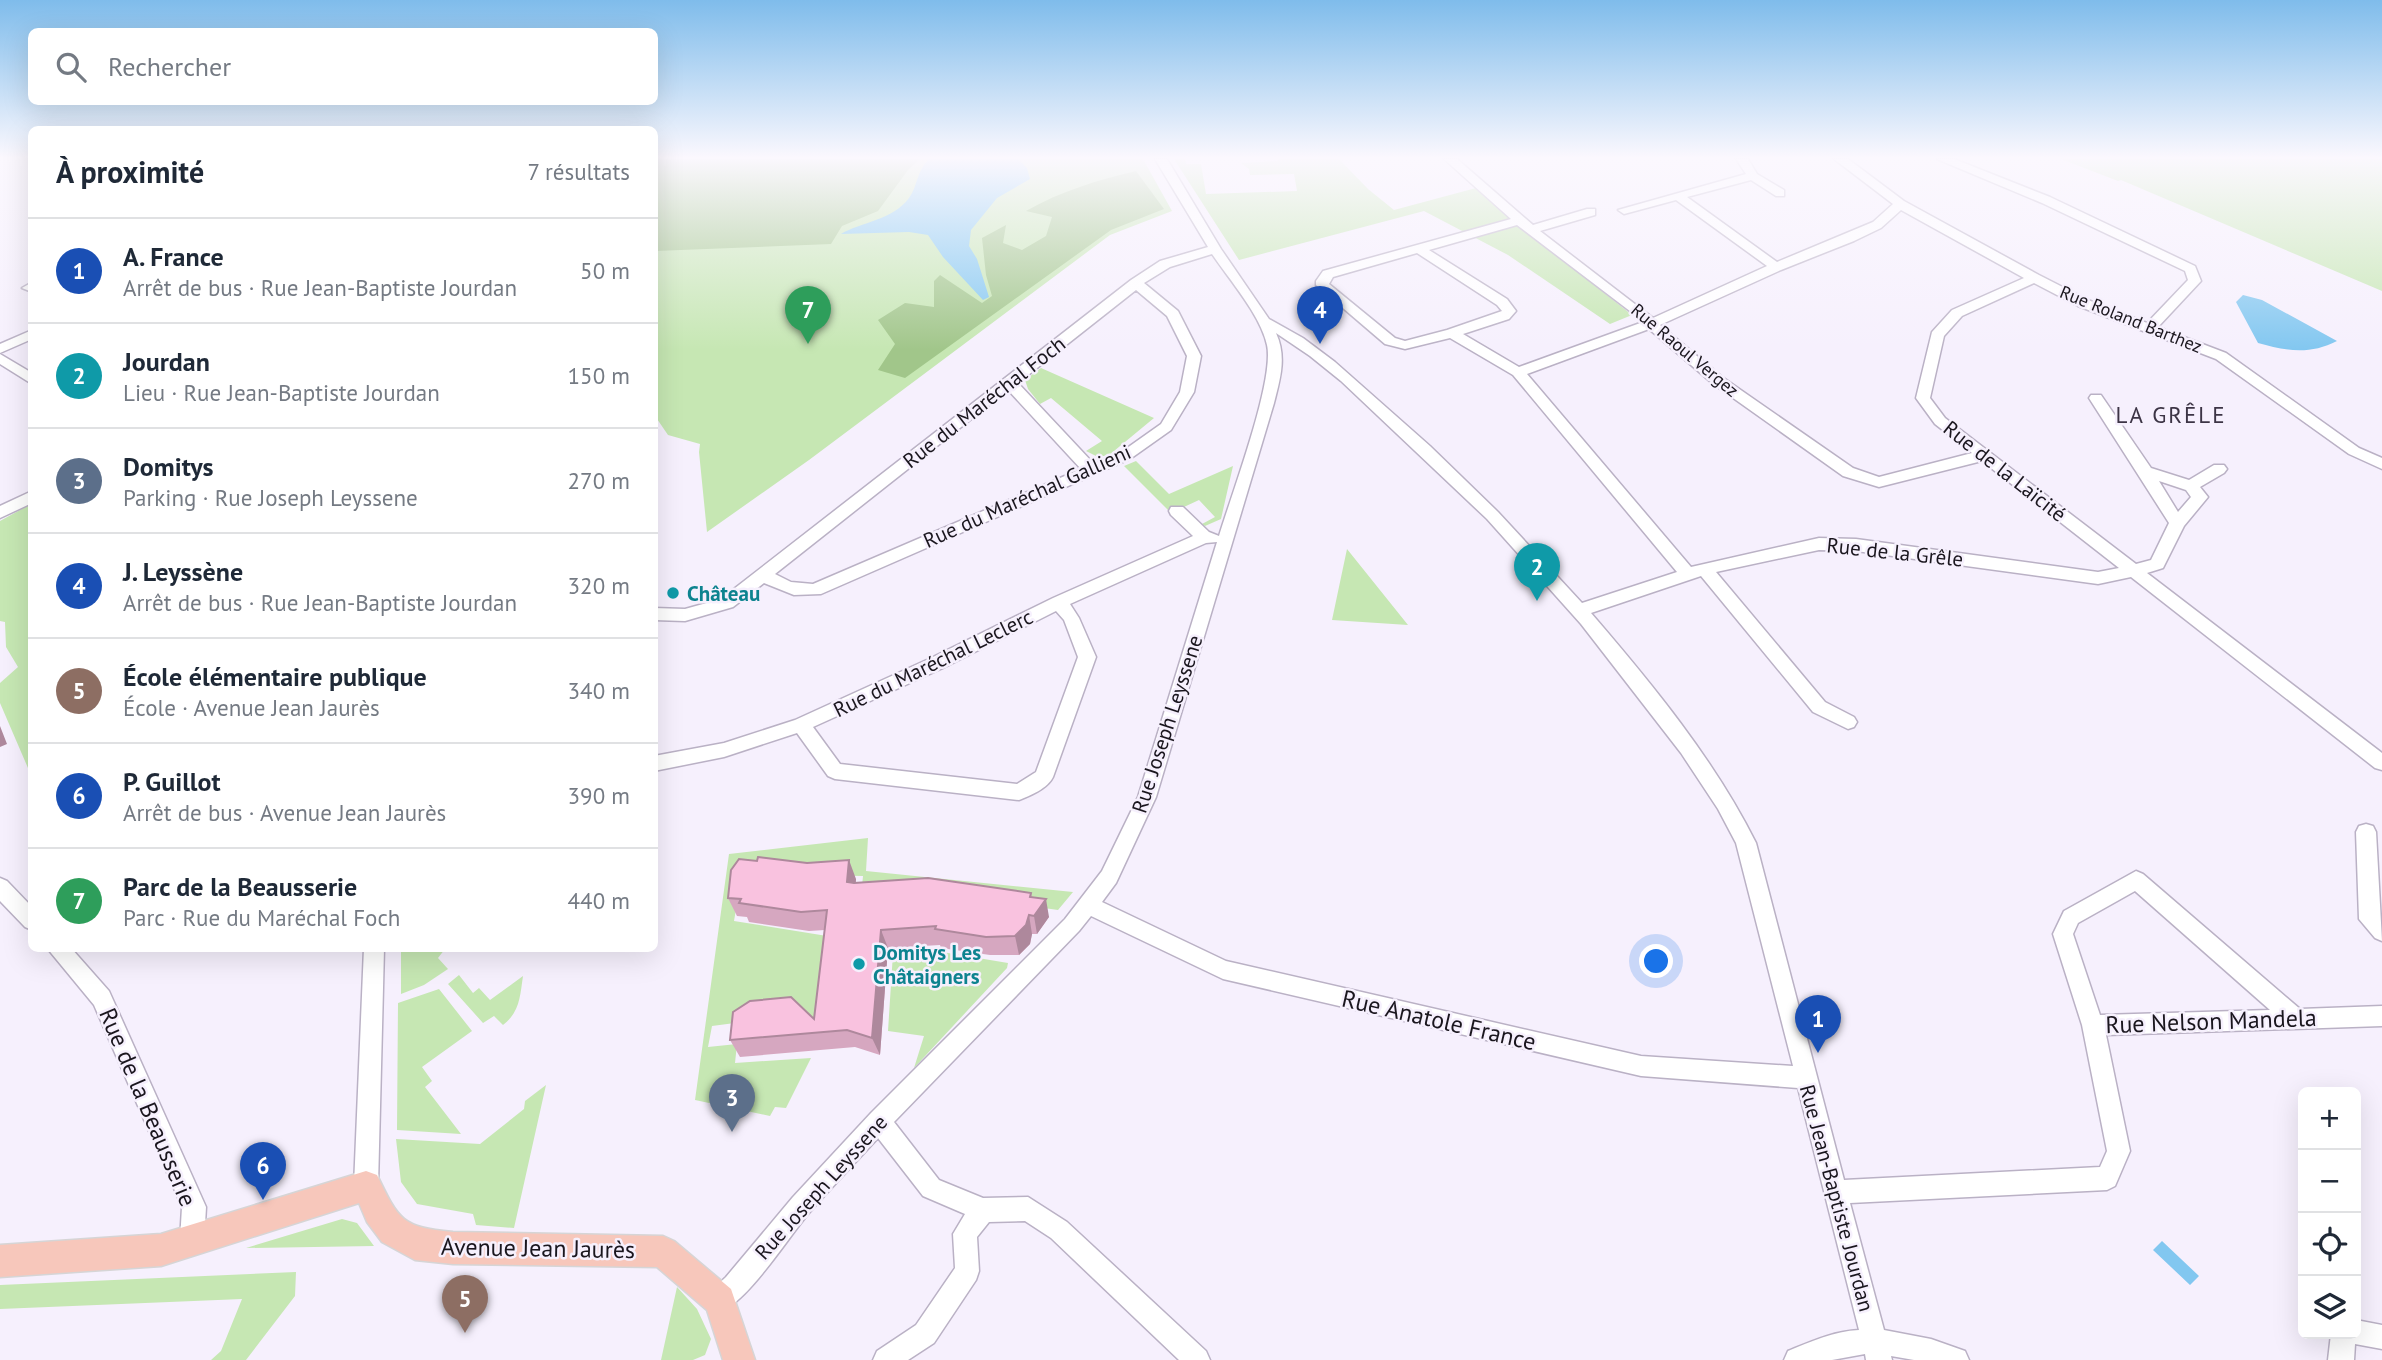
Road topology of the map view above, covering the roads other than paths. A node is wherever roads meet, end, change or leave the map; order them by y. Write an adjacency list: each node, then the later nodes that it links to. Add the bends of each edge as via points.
1 (1200, 222): 10 (street, Rue Joseph Leyssene)
2 (1511, 222): 11 (street)
3 (1523, 222): 9 (street, Rue Raoul Vergez)
4 (1556, 222): 9 (street)
5 (1715, 222): 12 (street)
6 (1880, 222): 12 (street)
7 (1933, 222): 13 (street, Rue Roland Barthez)
8 (2093, 222): 17 (street, via 2190,269 2195,281)
9 (1531, 230): 16 (street, Rue Raoul Vergez)
10 (1215, 248): 14 (street, Rue du Maréchal Foch, via 1165,264); 15 (street, Rue Joseph Leyssene)
11 (1419, 249): 18 (street, via 1503,302 1509,311); 18 (street, via 1328,274 1323,285 1390,341 1405,345)
12 (1776, 267): 16 (street)
13 (2034, 278): 17 (street, Rue Roland Barthez, via 2083,303); 28 (street, Rue de la Laïcité, via 1957,313 1937,335 1923,398 1940,421)
14 (1136, 284): 26 (street, Rue du Maréchal Foch); 31 (street, Rue du Maréchal Gallieni, via 1173,314 1194,356 1187,392 1166,427 1125,456)
15 (1264, 322): 20 (street, Rue Joseph Leyssene); 21 (street, Rue Jean-Baptiste Jourdan)
16 (1651, 324): 24 (street); 28 (street, Rue Raoul Vergez, via 1717,380 1849,472 1879,482)
17 (2150, 327): 29 (street, Rue Roland Barthez, via 2221,356 2354,451)
18 (1451, 333): 24 (street)
19 (28, 336): 22 (street)
20 (1274, 344): 21 (street); 39 (street, Rue Joseph Leyssene, via 1276,363 1267,403)
21 (1307, 347): 44 (street, Rue Jean-Baptiste Jourdan, via 1443,464)
22 (0, 349)
23 (0, 358): 25 (street)
24 (1518, 372): 40 (street)
25 (28, 377)
26 (1009, 383): 31 (street); 42 (street, Rue du Maréchal Foch)
27 (2096, 398): 32 (street)
28 (1985, 454): 41 (street, Rue de la Laïcité)
29 (2379, 459)
30 (2218, 469): 33 (street)
31 (1091, 470): 42 (street, Rue du Maréchal Gallieni, via 815,590 790,589)
32 (2146, 472): 33 (street); 37 (street)
33 (2191, 486): 37 (street, Rue de la Grêle, via 2200,497)
34 (28, 498): 36 (street)
35 (1177, 511): 38 (street)
36 (0, 513)
37 (2177, 523): 41 (street, Rue de la Grêle, via 2157,564)
38 (1203, 537): 39 (street); 43 (street, Rue du Maréchal Leclerc)
39 (1225, 539): 52 (street, Rue Joseph Leyssene, via 1147,797 1109,877)
40 (1696, 571): 41 (street, Rue de la Grêle, via 1819,544 2098,578); 44 (street, Rue de la Grêle); 46 (street, via 1819,707)
41 (2134, 571): 49 (street)
42 (765, 576): 45 (street, Rue du Maréchal Foch, via 727,603 685,615)
43 (1059, 602): 47 (street, Rue du Maréchal Leclerc); 47 (street, via 1087,657 1044,777 1019,792 835,772)
44 (1580, 610): 60 (street, Rue Jean-Baptiste Jourdan, via 1706,770 1737,824 1746,843)
45 (658, 614)
46 (1848, 722)
47 (801, 725): 48 (street, Rue du Maréchal Leclerc, via 724,750)
48 (658, 763)
49 (2382, 763)
50 (2366, 832): 54 (street, via 2369,919)
51 (0, 887): 53 (street)
52 (1087, 905): 60 (street, Rue Anatole France, via 1223,970 1641,1066); 61 (street, Rue Joseph Leyssene)
53 (28, 917)
54 (2382, 932)
55 (61, 952): 65 (street, Rue de la Beausserie, via 102,998 194,1207)
56 (374, 952): 62 (street)
57 (2382, 1016): 58 (street, Rue Nelson Mandela)
58 (2295, 1018): 59 (street, Rue Nelson Mandela); 59 (street, via 2136,880 2071,917 2063,934)
59 (2093, 1025): 63 (street, Rue Nelson Mandela, via 2119,1151 2107,1178)
60 (1805, 1078): 63 (street, Rue Jean-Baptiste Jourdan)
61 (879, 1121): 64 (street, via 931,1188); 67 (street, Rue Joseph Leyssene)
62 (366, 1186): 65 (main road); 67 (main road, Avenue Jean Jaurès, via 393,1231 415,1244 663,1252)
63 (1836, 1192): 71 (street, Rue Jean-Baptiste Jourdan)
64 (983, 1210): 73 (street, via 965,1234 967,1271 925,1334); 74 (street, via 1028,1209 1059,1230)
65 (192, 1241): 66 (main road, via 161,1250)
66 (0, 1261)
67 (720, 1300): 72 (main road)
68 (2361, 1333): 69 (street)
69 (2382, 1337)
70 (2343, 1339): 77 (street)
71 (1877, 1352): 75 (street, via 1846,1343); 76 (street, via 1899,1345)
72 (739, 1360)
73 (886, 1360)
74 (1197, 1360)
75 (1797, 1360)
76 (1956, 1360)
77 (2342, 1360)

